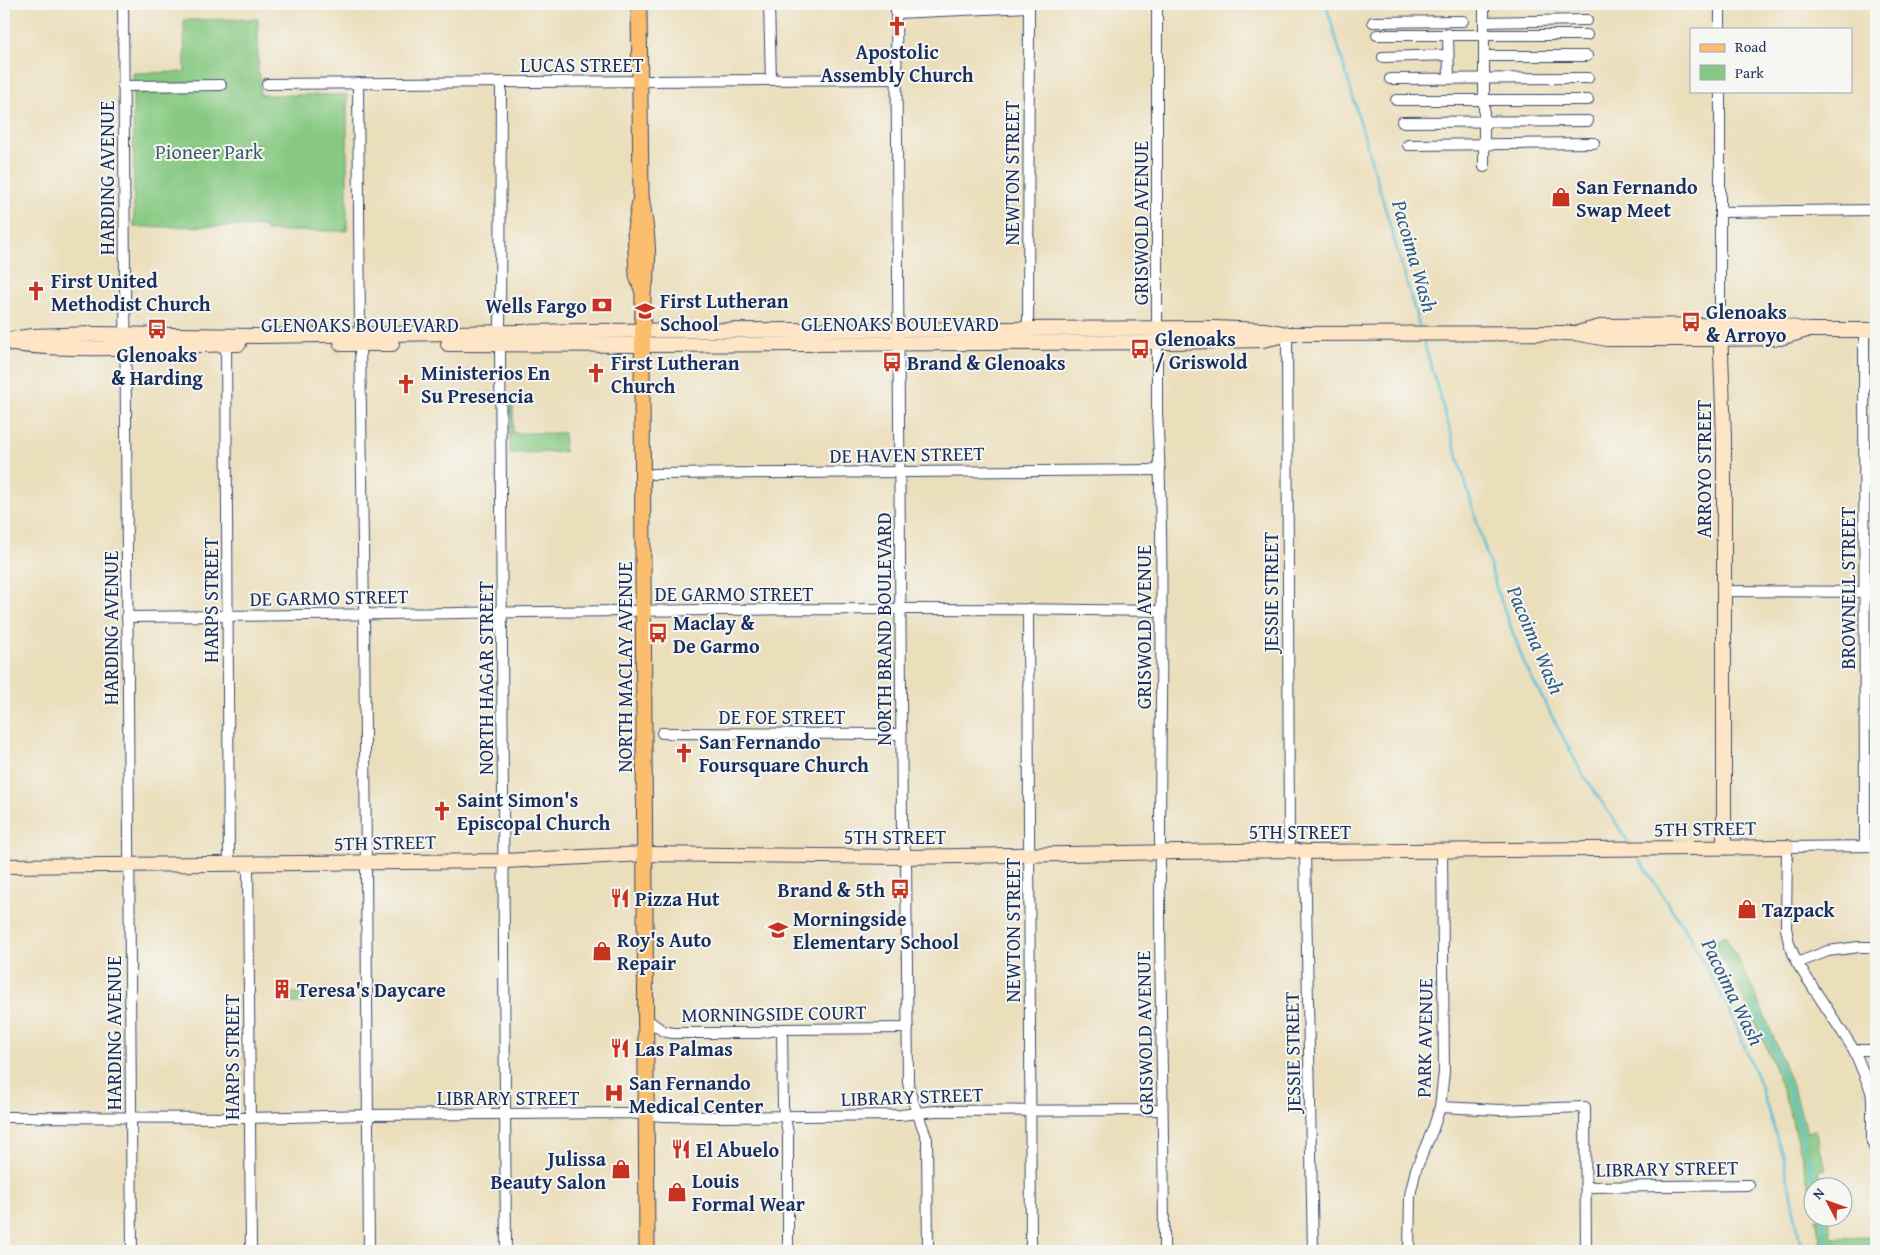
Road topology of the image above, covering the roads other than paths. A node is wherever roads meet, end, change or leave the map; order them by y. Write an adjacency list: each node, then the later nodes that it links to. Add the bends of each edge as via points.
1 (123, 4): 33 (street, HARDING AVENUE)
2 (639, 4): 28 (main road, NORTH MACLAY AVENUE)
3 (770, 4): 27 (street)
4 (1157, 4): 50 (street, GRISWOLD AVENUE)
5 (1484, 4): 12 (street)
6 (1720, 4): 13 (street)
7 (1029, 5): 8 (street); 52 (street, NEWTON STREET)
8 (896, 8): 25 (street, NORTH BRAND BOULEVARD)
9 (1587, 20): 12 (street)
10 (1373, 22): 11 (street)
11 (1463, 22)
12 (1484, 22): 15 (street)
13 (1720, 28)
14 (1448, 34): 15 (street); 16 (street); 18 (street)
15 (1484, 34): 17 (street); 19 (street)
16 (1377, 35)
17 (1587, 35)
18 (1448, 55): 21 (street); 22 (street)
19 (1484, 56): 20 (street); 23 (street)
20 (1587, 56)
21 (1383, 57)
22 (1449, 78): 23 (street); 26 (street)
23 (1484, 78): 24 (street); 36 (street)
24 (1588, 78)
25 (897, 79): 27 (street, LUCAS STREET); 51 (street, NORTH BRAND BOULEVARD)
26 (1390, 79)
27 (771, 80): 28 (street, LUCAS STREET)
28 (640, 81): 29 (street, LUCAS STREET); 53 (main road, NORTH MACLAY AVENUE, via 640,196 635,229 636,276 643,292)
29 (501, 82): 30 (street, LUCAS STREET); 55 (street, NORTH HAGAR STREET)
30 (358, 83): 31 (street, LUCAS STREET); 54 (street)
31 (267, 84)
32 (221, 85): 33 (street)
33 (123, 86): 58 (street, HARDING AVENUE)
34 (1720, 92): 46 (street, ARROYO STREET)
35 (1396, 100): 36 (street)
36 (1484, 100): 37 (street); 40 (street)
37 (1588, 100)
38 (1588, 121): 40 (street)
39 (1402, 122): 40 (street)
40 (1484, 122): 42 (street)
41 (1594, 143): 42 (street)
42 (1484, 144): 43 (street); 44 (street)
43 (1408, 145)
44 (1484, 167)
45 (1876, 210): 46 (street)
46 (1720, 212): 48 (street, ARROYO STREET)
47 (1870, 330): 48 (street, GLENOAKS BOULEVARD, via 1806,330 1780,338); 63 (street, BROWNELL STREET)
48 (1720, 332): 49 (street, GLENOAKS BOULEVARD, via 1604,326 1575,333); 62 (street, ARROYO STREET)
49 (1287, 334): 50 (street, GLENOAKS BOULEVARD, via 1264,330); 80 (street, JESSIE STREET)
50 (1157, 335): 52 (street, GLENOAKS BOULEVARD); 59 (street, GRISWOLD AVENUE)
51 (898, 336): 52 (street, GLENOAKS BOULEVARD); 53 (street, GLENOAKS BOULEVARD); 60 (street, NORTH BRAND BOULEVARD)
52 (1028, 336)
53 (643, 338): 55 (street, GLENOAKS BOULEVARD); 67 (main road, NORTH MACLAY AVENUE)
54 (360, 339): 55 (street, GLENOAKS BOULEVARD); 56 (street, GLENOAKS BOULEVARD); 70 (street)
55 (500, 339): 69 (street, NORTH HAGAR STREET)
56 (226, 340): 58 (street, GLENOAKS BOULEVARD); 72 (street, HARPS STREET)
57 (4, 341): 58 (street, GLENOAKS BOULEVARD, via 34,336)
58 (125, 341): 71 (street, HARDING AVENUE)
59 (1160, 470): 60 (street, DE HAVEN STREET); 68 (street, GRISWOLD AVENUE)
60 (900, 472): 61 (street, DE HAVEN STREET); 66 (street, NORTH BRAND BOULEVARD)
61 (653, 474)
62 (1724, 592): 63 (street); 77 (street, ARROYO STREET)
63 (1865, 592): 64 (street); 75 (street, BROWNELL STREET)
64 (1876, 592)
65 (1028, 609): 66 (street, DE GARMO STREET); 68 (street, DE GARMO STREET); 84 (street, NEWTON STREET)
66 (900, 610): 67 (street, DE GARMO STREET); 74 (street, NORTH BRAND BOULEVARD)
67 (643, 611): 69 (street, DE GARMO STREET); 83 (main road, NORTH MACLAY AVENUE)
68 (1161, 611): 81 (street, GRISWOLD AVENUE)
69 (502, 612): 70 (street, DE GARMO STREET); 86 (street, NORTH HAGAR STREET)
70 (364, 614): 72 (street, DE GARMO STREET); 87 (street)
71 (127, 616): 72 (street, DE GARMO STREET); 90 (street, HARDING AVENUE)
72 (228, 616): 89 (street, HARPS STREET)
73 (662, 733): 74 (street, DE FOE STREET)
74 (901, 734): 85 (street, NORTH BRAND BOULEVARD, via 902,829)
75 (1865, 846): 76 (street); 78 (street)
76 (1876, 846)
77 (1724, 847): 78 (street, 5TH STREET); 79 (street, 5TH STREET)
78 (1787, 847): 93 (street, via 1786,928)
79 (1442, 849): 82 (street, 5TH STREET); 99 (street, PARK AVENUE, via 1444,1072)
80 (1289, 850): 81 (street, 5TH STREET); 82 (street, 5TH STREET)
81 (1160, 852): 84 (street, 5TH STREET); 100 (street, GRISWOLD AVENUE)
82 (1305, 852): 122 (street, JESSIE STREET)
83 (646, 854): 85 (street, 5TH STREET); 86 (street, 5TH STREET); 94 (main road, NORTH MACLAY AVENUE)
84 (1029, 855): 85 (street, 5TH STREET); 101 (street, NEWTON STREET)
85 (906, 856): 95 (street, NORTH BRAND BOULEVARD)
86 (504, 861): 87 (street, 5TH STREET); 103 (street, NORTH HAGAR STREET)
87 (366, 862): 88 (street, 5TH STREET); 104 (street)
88 (248, 863): 89 (street, 5TH STREET); 109 (street, HARPS STREET)
89 (229, 864): 90 (street, 5TH STREET)
90 (129, 865): 91 (street, 5TH STREET); 106 (street, HARDING AVENUE)
91 (4, 866)
92 (1876, 947): 93 (street, via 1828,951)
93 (1797, 963): 97 (street)
94 (645, 1018): 96 (street, MORNINGSIDE COURT, via 663,1031 673,1033 759,1033); 105 (main road, NORTH MACLAY AVENUE)
95 (908, 1028): 96 (street, MORNINGSIDE COURT); 102 (street, NORTH BRAND BOULEVARD, via 909,1088)
96 (782, 1029): 107 (street)
97 (1854, 1050): 98 (street); 110 (street, via 1870,1091 1872,1142)
98 (1876, 1050)
99 (1440, 1108): 112 (street, via 1585,1107); 123 (street, PARK AVENUE, via 1410,1195)
100 (1162, 1110): 101 (street, LIBRARY STREET); 121 (street, GRISWOLD AVENUE)
101 (1030, 1111): 102 (street, LIBRARY STREET); 120 (street, NEWTON STREET)
102 (918, 1113): 107 (street, LIBRARY STREET); 119 (street, NORTH BRAND BOULEVARD, via 927,1139)
103 (505, 1114): 104 (street, LIBRARY STREET); 105 (street, LIBRARY STREET); 116 (street, NORTH HAGAR STREET)
104 (368, 1115): 109 (street, LIBRARY STREET); 115 (street)
105 (646, 1115): 107 (street, LIBRARY STREET); 117 (main road, NORTH MACLAY AVENUE)
106 (131, 1116): 108 (street, LIBRARY STREET); 109 (street, LIBRARY STREET); 113 (street, HARDING AVENUE)
107 (784, 1116): 118 (street, via 788,1134)
108 (4, 1117)
109 (250, 1118): 114 (street, HARPS STREET)
110 (1876, 1152)
111 (1749, 1185): 112 (street, LIBRARY STREET)
112 (1586, 1187): 124 (street)
113 (132, 1251)
114 (250, 1251)
115 (369, 1251)
116 (506, 1251)
117 (647, 1251)
118 (788, 1251)
119 (928, 1251)
120 (1031, 1251)
121 (1164, 1251)
122 (1313, 1251)
123 (1409, 1251)
124 (1586, 1251)

